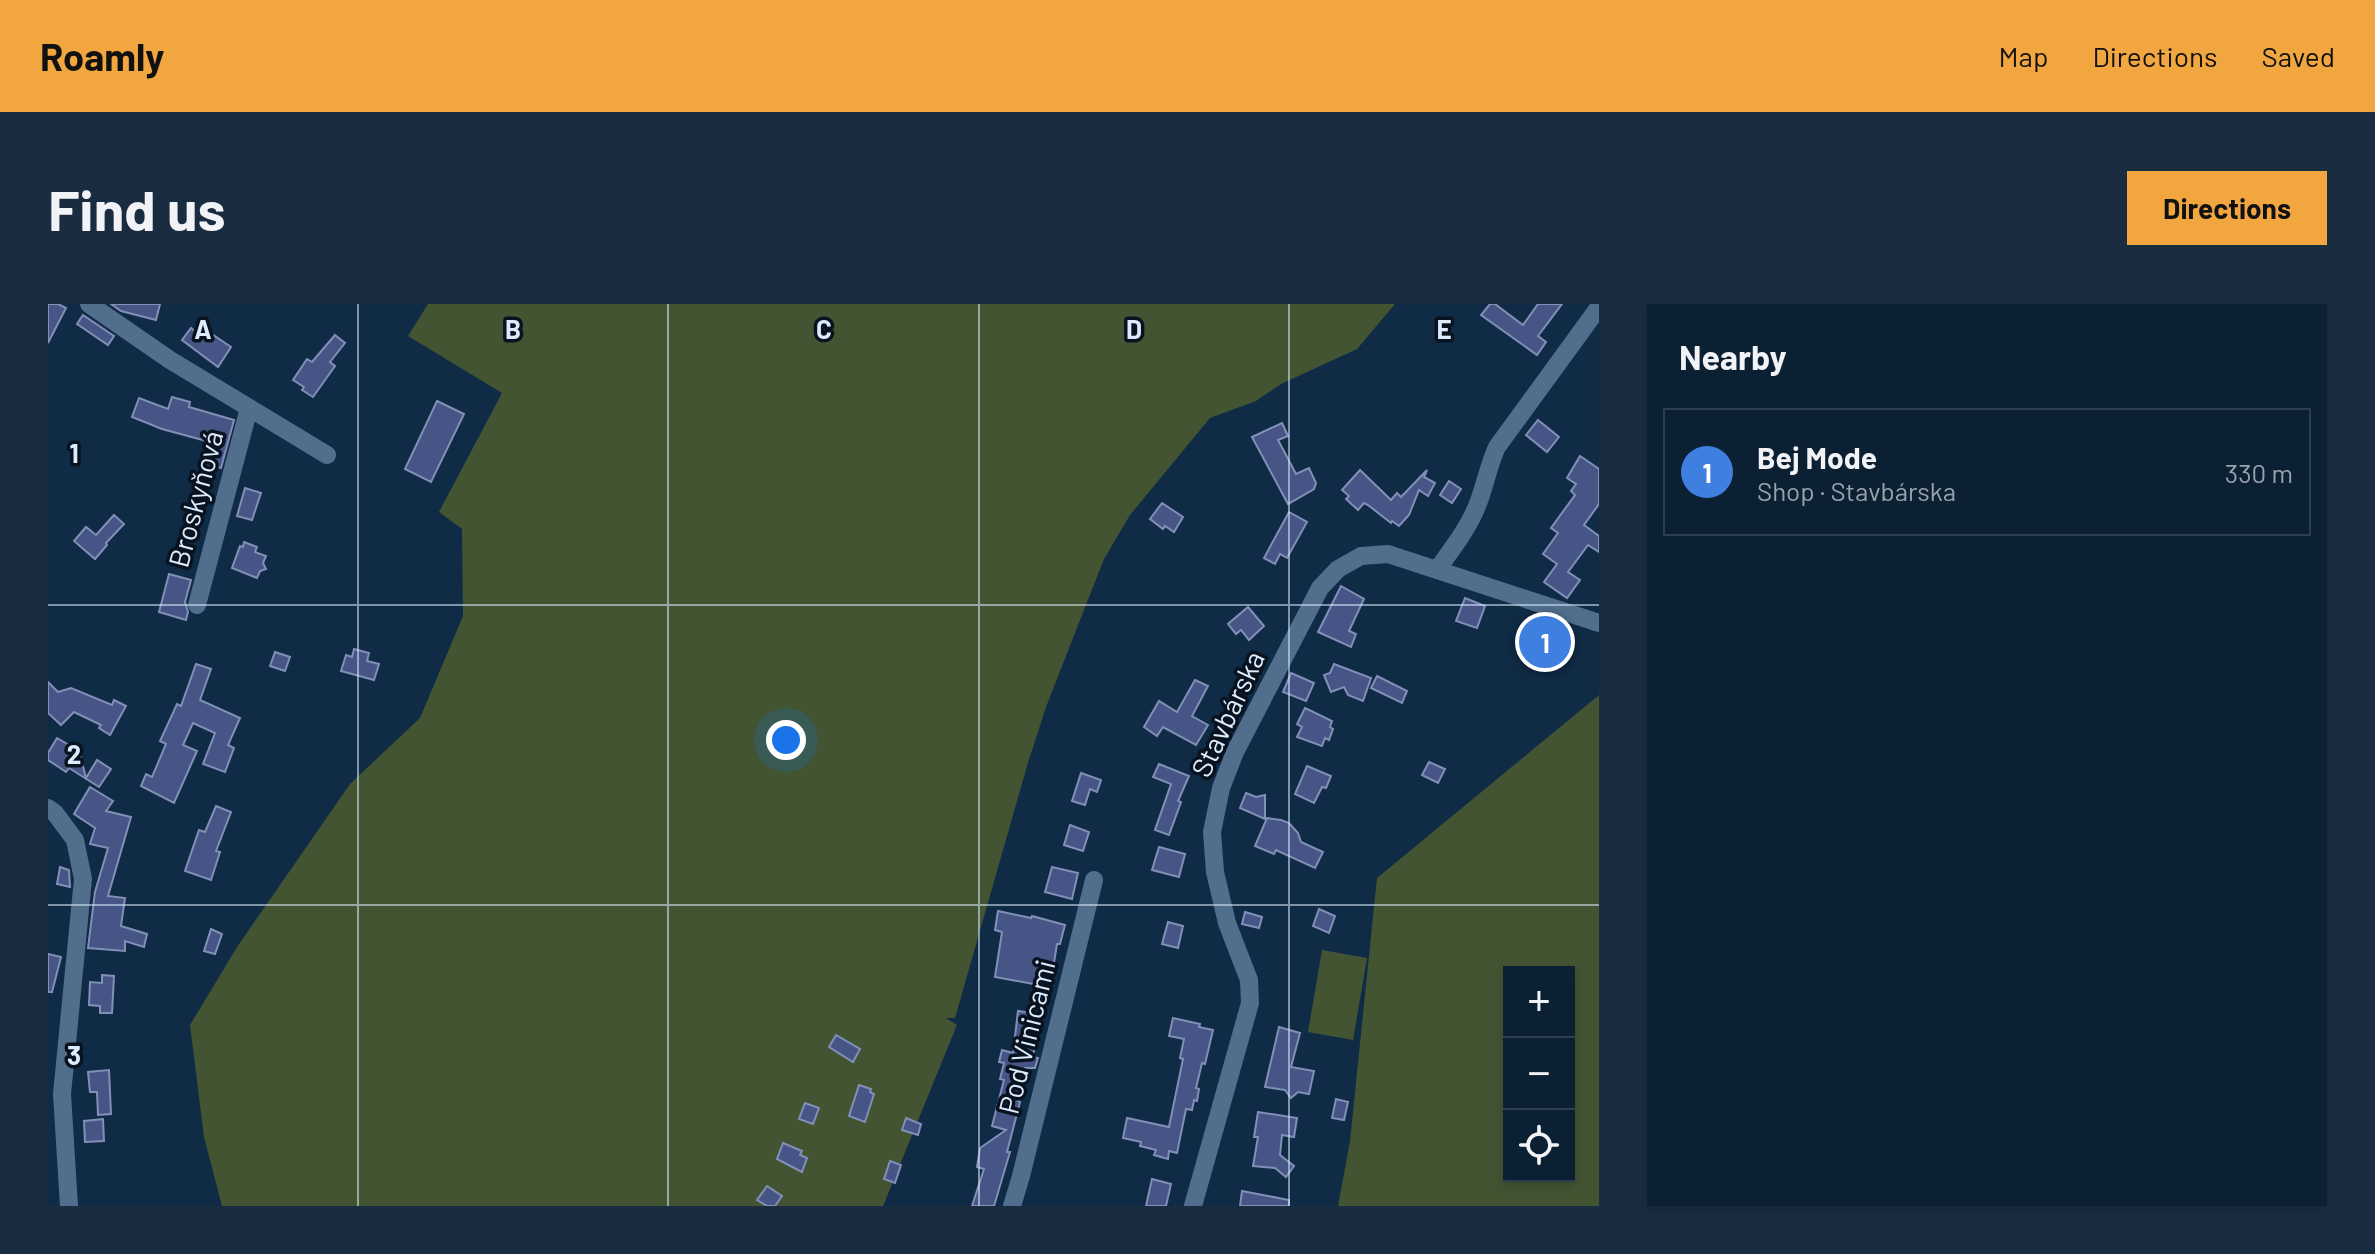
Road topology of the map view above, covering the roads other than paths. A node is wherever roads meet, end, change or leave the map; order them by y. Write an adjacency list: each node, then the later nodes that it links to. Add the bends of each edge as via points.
1 (89, 304): 3 (street, Broskyňová)
2 (1599, 307): 5 (street, via 1497,447 1477,506)
3 (249, 408): 4 (street, Broskyňová); 6 (street, Broskyňová)
4 (327, 455)
5 (1437, 570): 7 (street, Stavbárska); 12 (street, Stavbárska, via 1388,554 1361,556 1338,569 1320,588 1221,788 1212,832 1215,872 1249,980 1250,1003)
6 (197, 605)
7 (1599, 623)
8 (48, 808): 10 (street, via 75,840 83,879 62,1094)
9 (1094, 880): 11 (street, Pod Vinicami)
10 (69, 1206)
11 (1012, 1206)
12 (1193, 1206)

